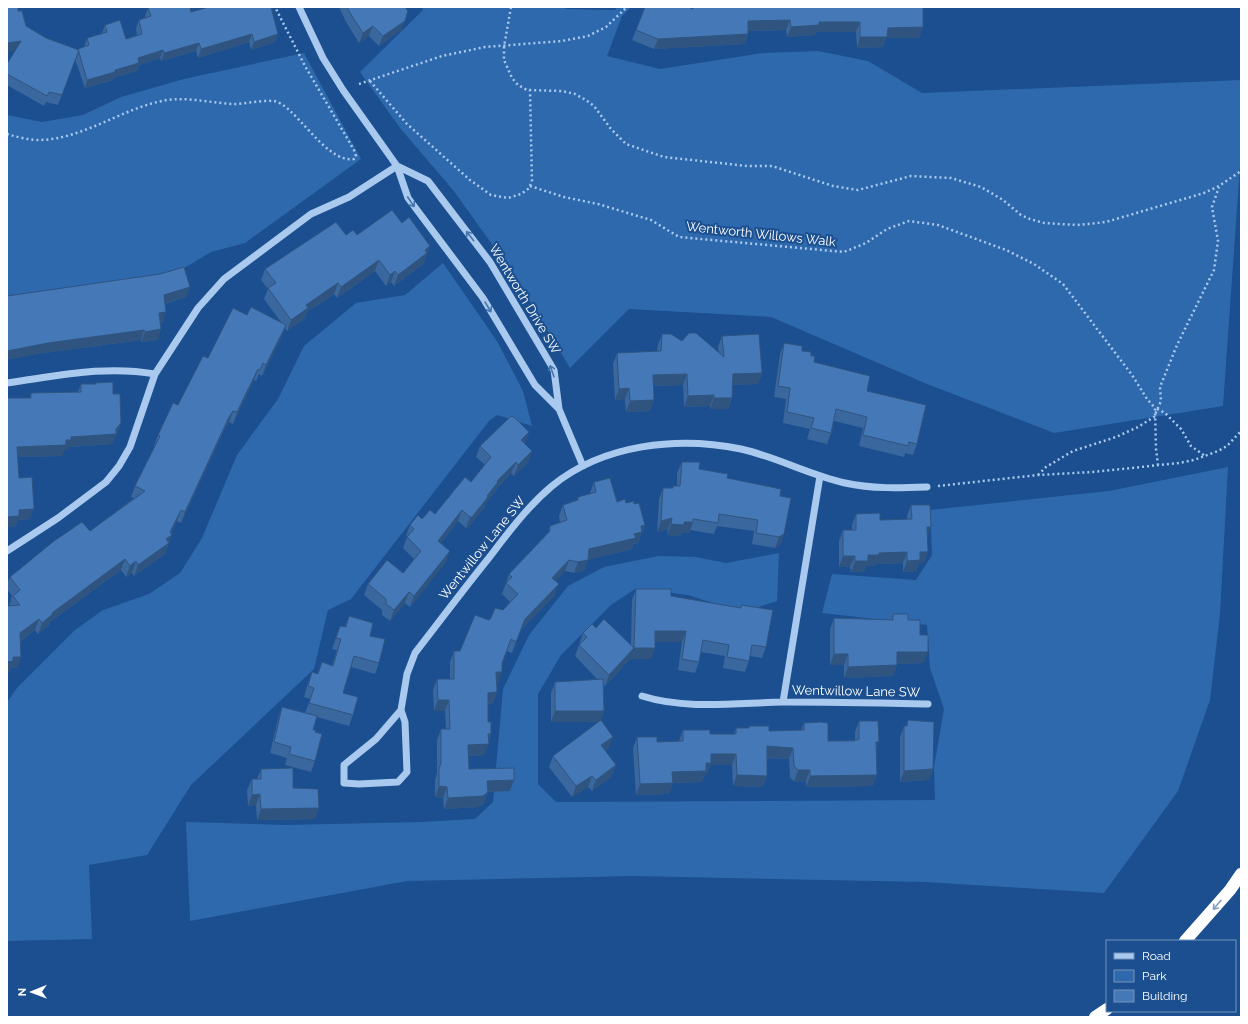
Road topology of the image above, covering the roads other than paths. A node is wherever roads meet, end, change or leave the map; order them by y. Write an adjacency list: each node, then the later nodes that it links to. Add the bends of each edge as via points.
1 (299, 7): 2 (street, Wentworth Drive SW, via 340,85)
2 (397, 166): 3 (street, via 349,196 311,214 224,279 198,308); 5 (street, Wentworth Drive SW, one-way to 5, via 408,198 483,298 535,386); 5 (street, Wentworth Drive SW, one-way to 2, via 554,370 490,262 428,181)
3 (155, 374): 4 (street, via 130,370 99,370); 9 (street, via 130,447 106,482 58,518)
4 (7, 383)
5 (559, 409): 6 (street, Wentworth Drive SW)
6 (583, 466): 7 (street, Wentwillow Lane SW, via 620,451 664,444 696,444 740,449); 13 (street, Wentwillow Lane SW, via 553,485 529,507 415,653 407,674)
7 (820, 476): 8 (street, Wentwillow Lane SW, via 870,487); 11 (street, Wentwillow Lane SW)
8 (927, 487)
9 (7, 551)
10 (642, 696): 11 (street, Wentwillow Lane SW, via 660,702 699,704)
11 (783, 702): 12 (street, Wentwillow Lane SW)
12 (928, 704)
13 (401, 710): 13 (street, Wentwillow Lane SW, via 376,739 344,765 344,783 398,782 407,772 405,722)
14 (1241, 874): 15 (highway, one-way to 15)
15 (1186, 940)
16 (1106, 1010): 17 (highway)
17 (1095, 1017)

